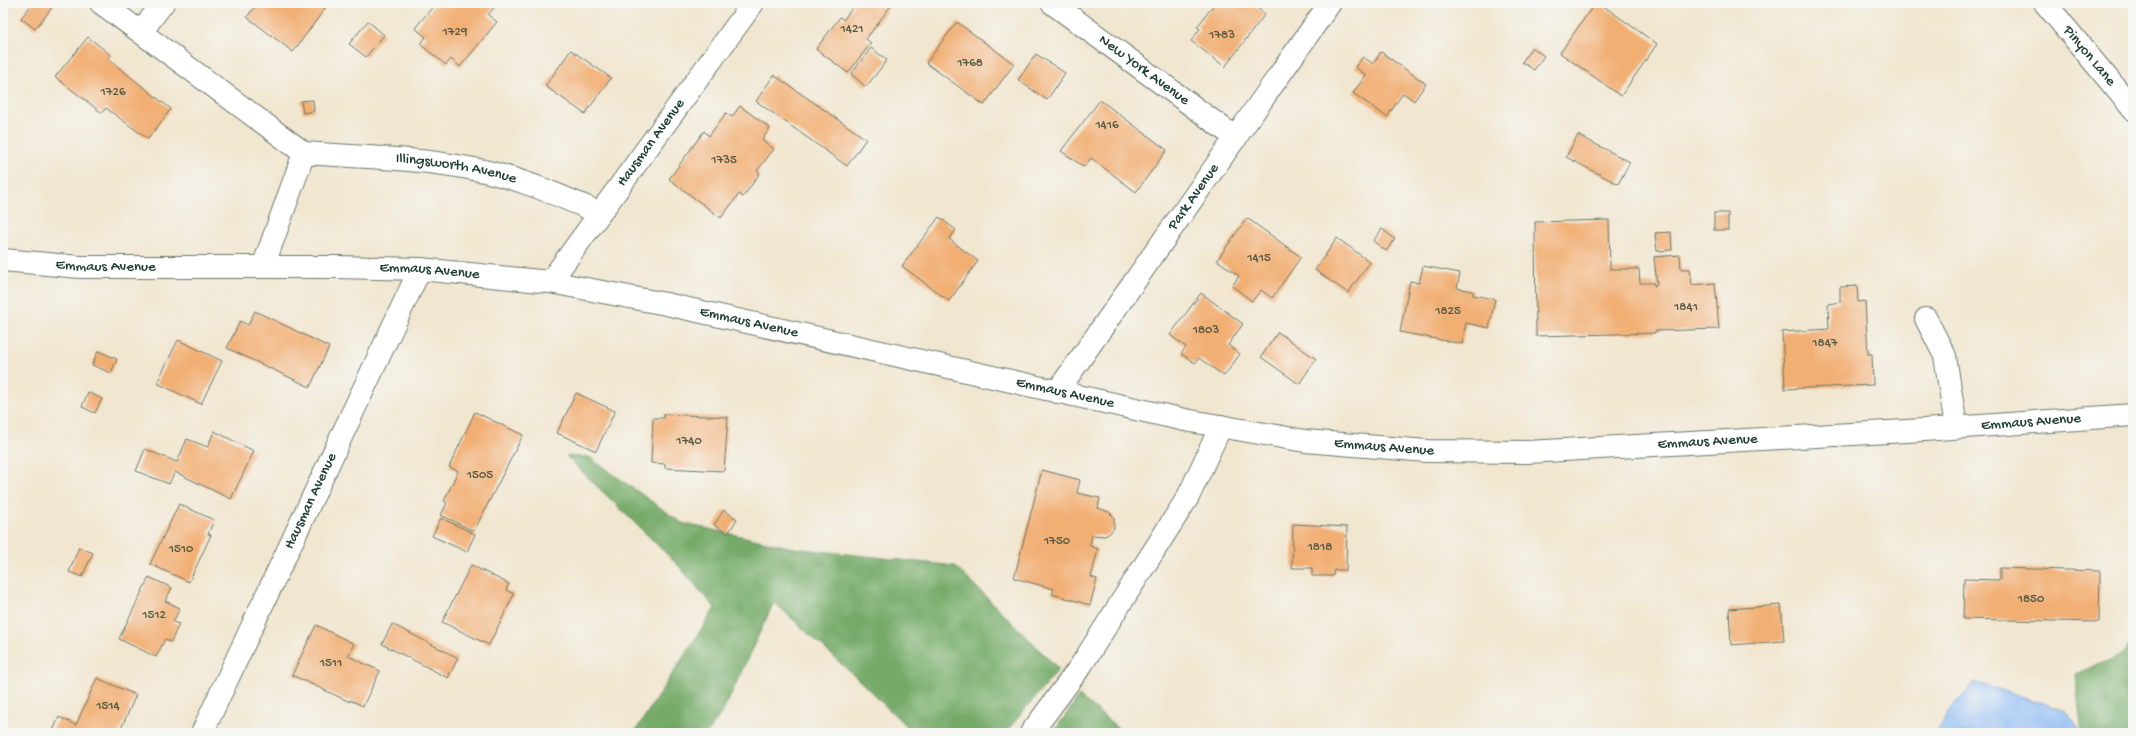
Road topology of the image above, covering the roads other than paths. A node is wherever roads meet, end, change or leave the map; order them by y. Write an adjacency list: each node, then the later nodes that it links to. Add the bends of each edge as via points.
1 (101, 3): 7 (street)
2 (163, 3): 7 (street)
3 (753, 3): 11 (street, Hausman Avenue)
4 (1052, 3): 9 (street, New York Avenue)
5 (1330, 3): 9 (street, Park Avenue)
6 (2045, 3): 8 (street, Pinyon Lane)
7 (140, 32): 10 (street)
8 (2133, 109)
9 (1236, 138): 17 (street, Park Avenue)
10 (304, 153): 11 (street, Illingsworth Avenue, via 420,160 475,169 542,188); 13 (street)
11 (600, 213): 15 (street, Hausman Avenue)
12 (3, 260): 13 (street, Emmaus Avenue, via 80,267)
13 (263, 267): 14 (street, Emmaus Avenue)
14 (420, 269): 15 (street, Emmaus Avenue); 21 (street, Hausman Avenue)
15 (550, 282): 17 (street, Emmaus Avenue, via 666,304)
16 (1926, 319): 20 (street, via 1945,356)
17 (1057, 392): 19 (street, Emmaus Avenue)
18 (2133, 415): 20 (street, Emmaus Avenue)
19 (1220, 426): 20 (street, Emmaus Avenue, via 1305,441 1427,451 1512,452); 22 (street, via 1188,497 1080,667)
20 (1956, 427)
21 (202, 733)
22 (1031, 733)

